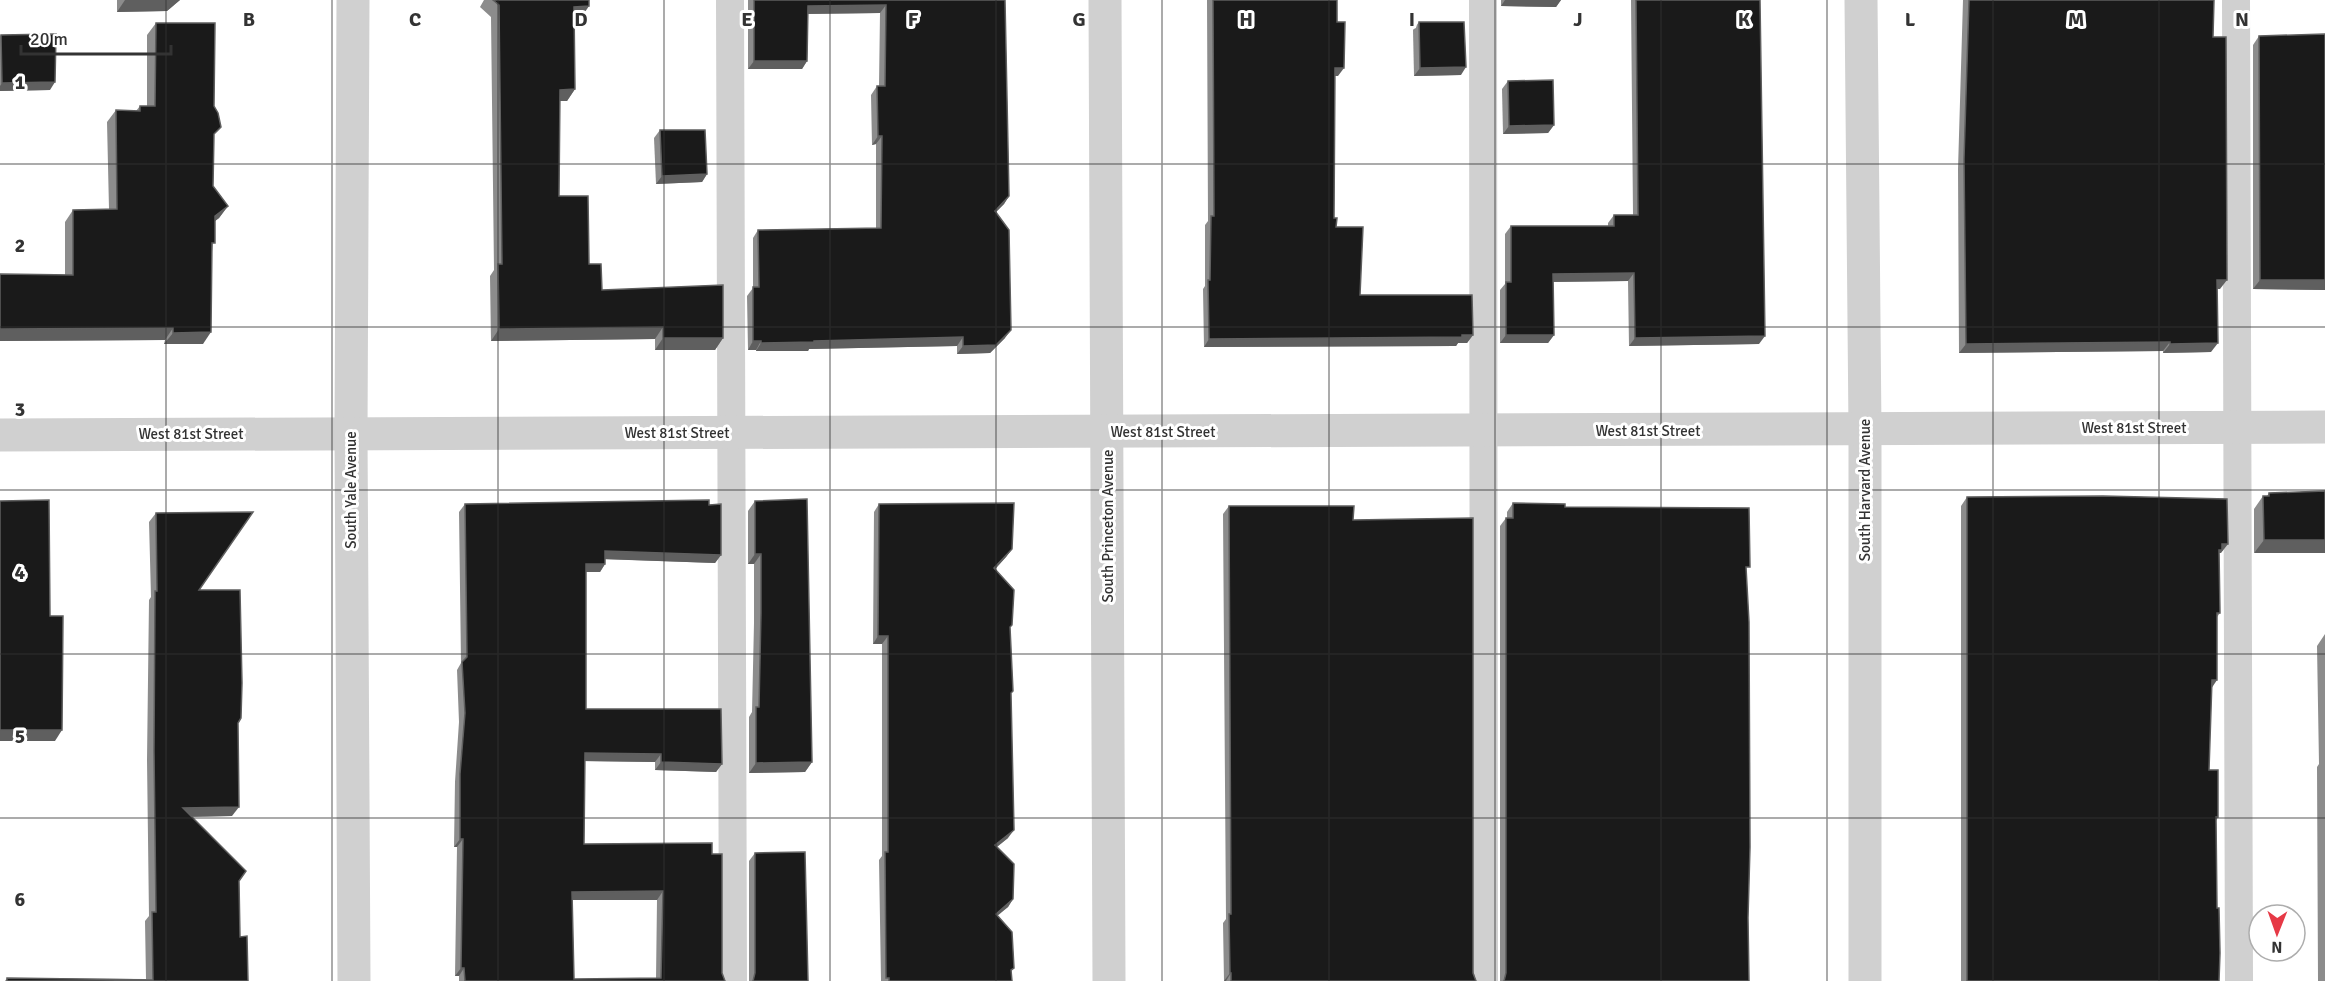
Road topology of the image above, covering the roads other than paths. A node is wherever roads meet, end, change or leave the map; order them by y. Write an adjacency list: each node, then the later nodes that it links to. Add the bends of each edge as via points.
1 (353, 0): 12 (street, South Yale Avenue)
2 (730, 0): 13 (lane)
3 (1105, 0): 10 (street, South Princeton Avenue)
4 (1483, 0): 11 (lane)
5 (1861, 0): 9 (street, South Harvard Avenue)
6 (2236, 0): 7 (lane)
7 (2237, 428): 8 (street, West 81st Street); 9 (street, West 81st Street); 20 (lane)
8 (2325, 428)
9 (1865, 430): 11 (street, West 81st Street); 19 (street, South Harvard Avenue)
10 (1108, 432): 11 (street, West 81st Street); 13 (street, West 81st Street); 17 (street, South Princeton Avenue)
11 (1482, 432): 18 (lane)
12 (351, 433): 13 (street, West 81st Street); 14 (street, West 81st Street); 15 (street, South Yale Avenue)
13 (731, 433): 16 (lane)
14 (0, 435)
15 (354, 981)
16 (733, 981)
17 (1109, 981)
18 (1484, 981)
19 (1865, 981)
20 (2239, 981)

